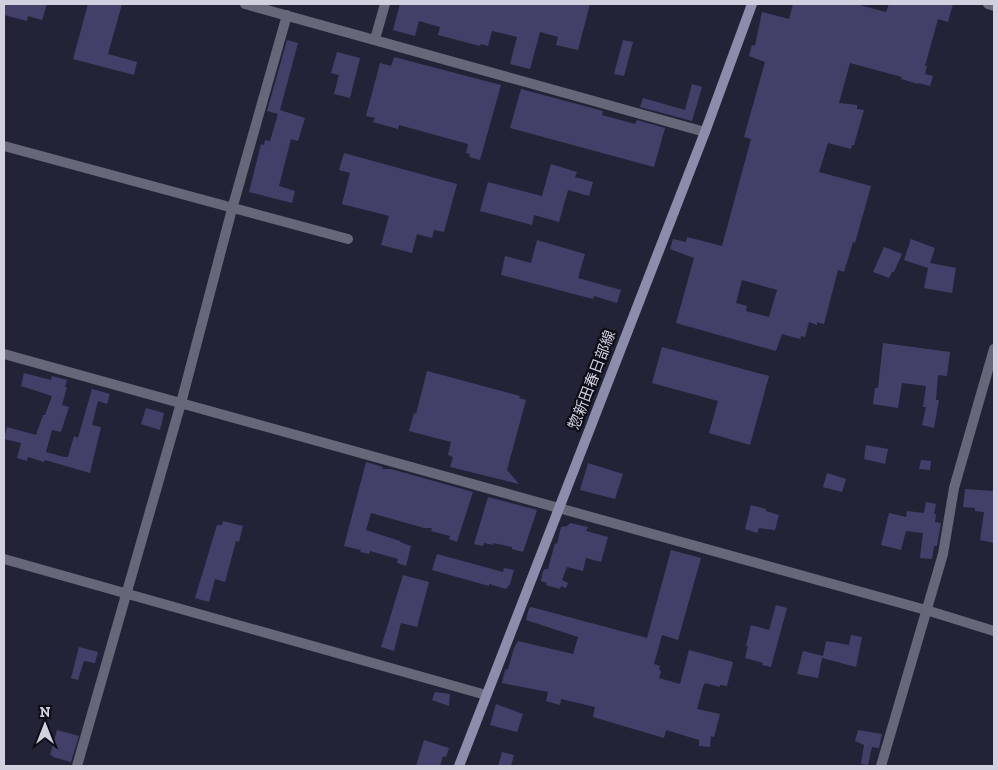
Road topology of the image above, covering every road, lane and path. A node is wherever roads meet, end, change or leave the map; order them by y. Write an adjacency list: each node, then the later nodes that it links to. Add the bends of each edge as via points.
1 (245, 4): 6 (street)
2 (385, 4): 7 (street)
3 (752, 4): 8 (main road, 惣新田春日部線)
4 (988, 4): 5 (street)
5 (994, 6)
6 (287, 16): 7 (street); 10 (street)
7 (375, 39): 8 (street)
8 (706, 132): 15 (main road, 惣新田春日部線)
9 (4, 146): 10 (street)
10 (232, 209): 11 (street); 14 (street)
11 (348, 239)
12 (994, 349): 18 (street, via 956,480 943,554)
13 (4, 354): 14 (street)
14 (181, 403): 15 (street); 17 (street)
15 (559, 507): 18 (street); 20 (main road, 惣新田春日部線)
16 (4, 559): 17 (street)
17 (127, 593): 20 (street); 21 (street)
18 (926, 610): 19 (street); 23 (street)
19 (994, 630)
20 (486, 695): 22 (main road, 惣新田春日部線)
21 (78, 766)
22 (459, 766)
23 (881, 766)

